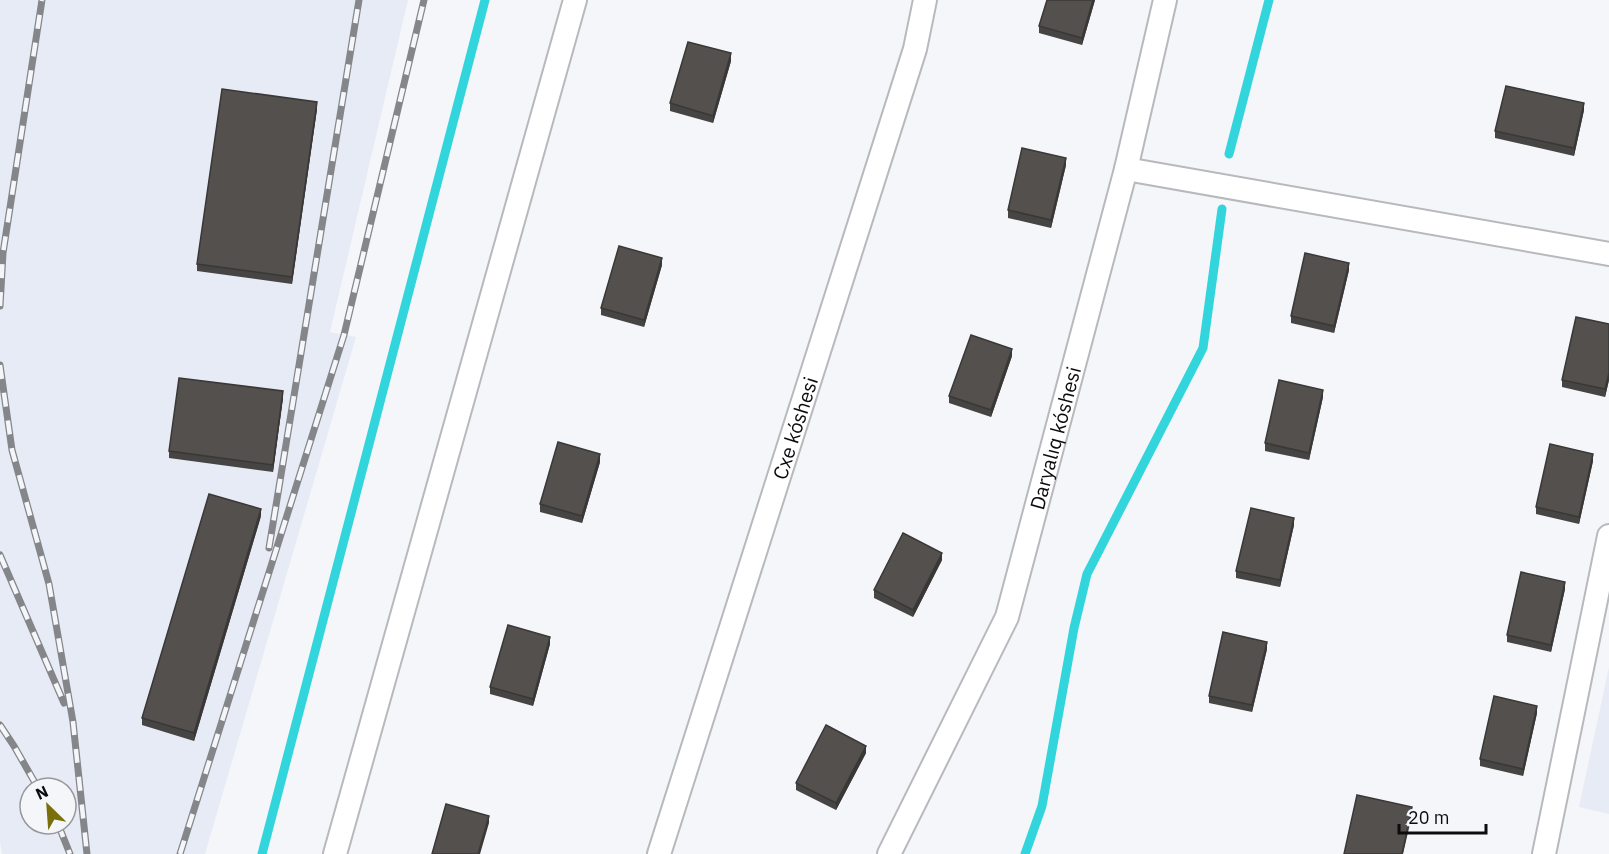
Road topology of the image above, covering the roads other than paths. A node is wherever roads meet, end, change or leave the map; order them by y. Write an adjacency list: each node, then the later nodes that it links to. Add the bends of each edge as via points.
1 (575, 0): 7 (street)
2 (925, 0): 8 (street, Cxe kóshesi, via 915,49)
3 (1165, 0): 4 (street, Daryalıq kóshesi)
4 (1126, 169): 5 (street); 9 (street, Daryalıq kóshesi, via 1007,617)
5 (1609, 254)
6 (1609, 536): 10 (street)
7 (335, 854)
8 (659, 854)
9 (889, 854)
10 (1544, 854)

